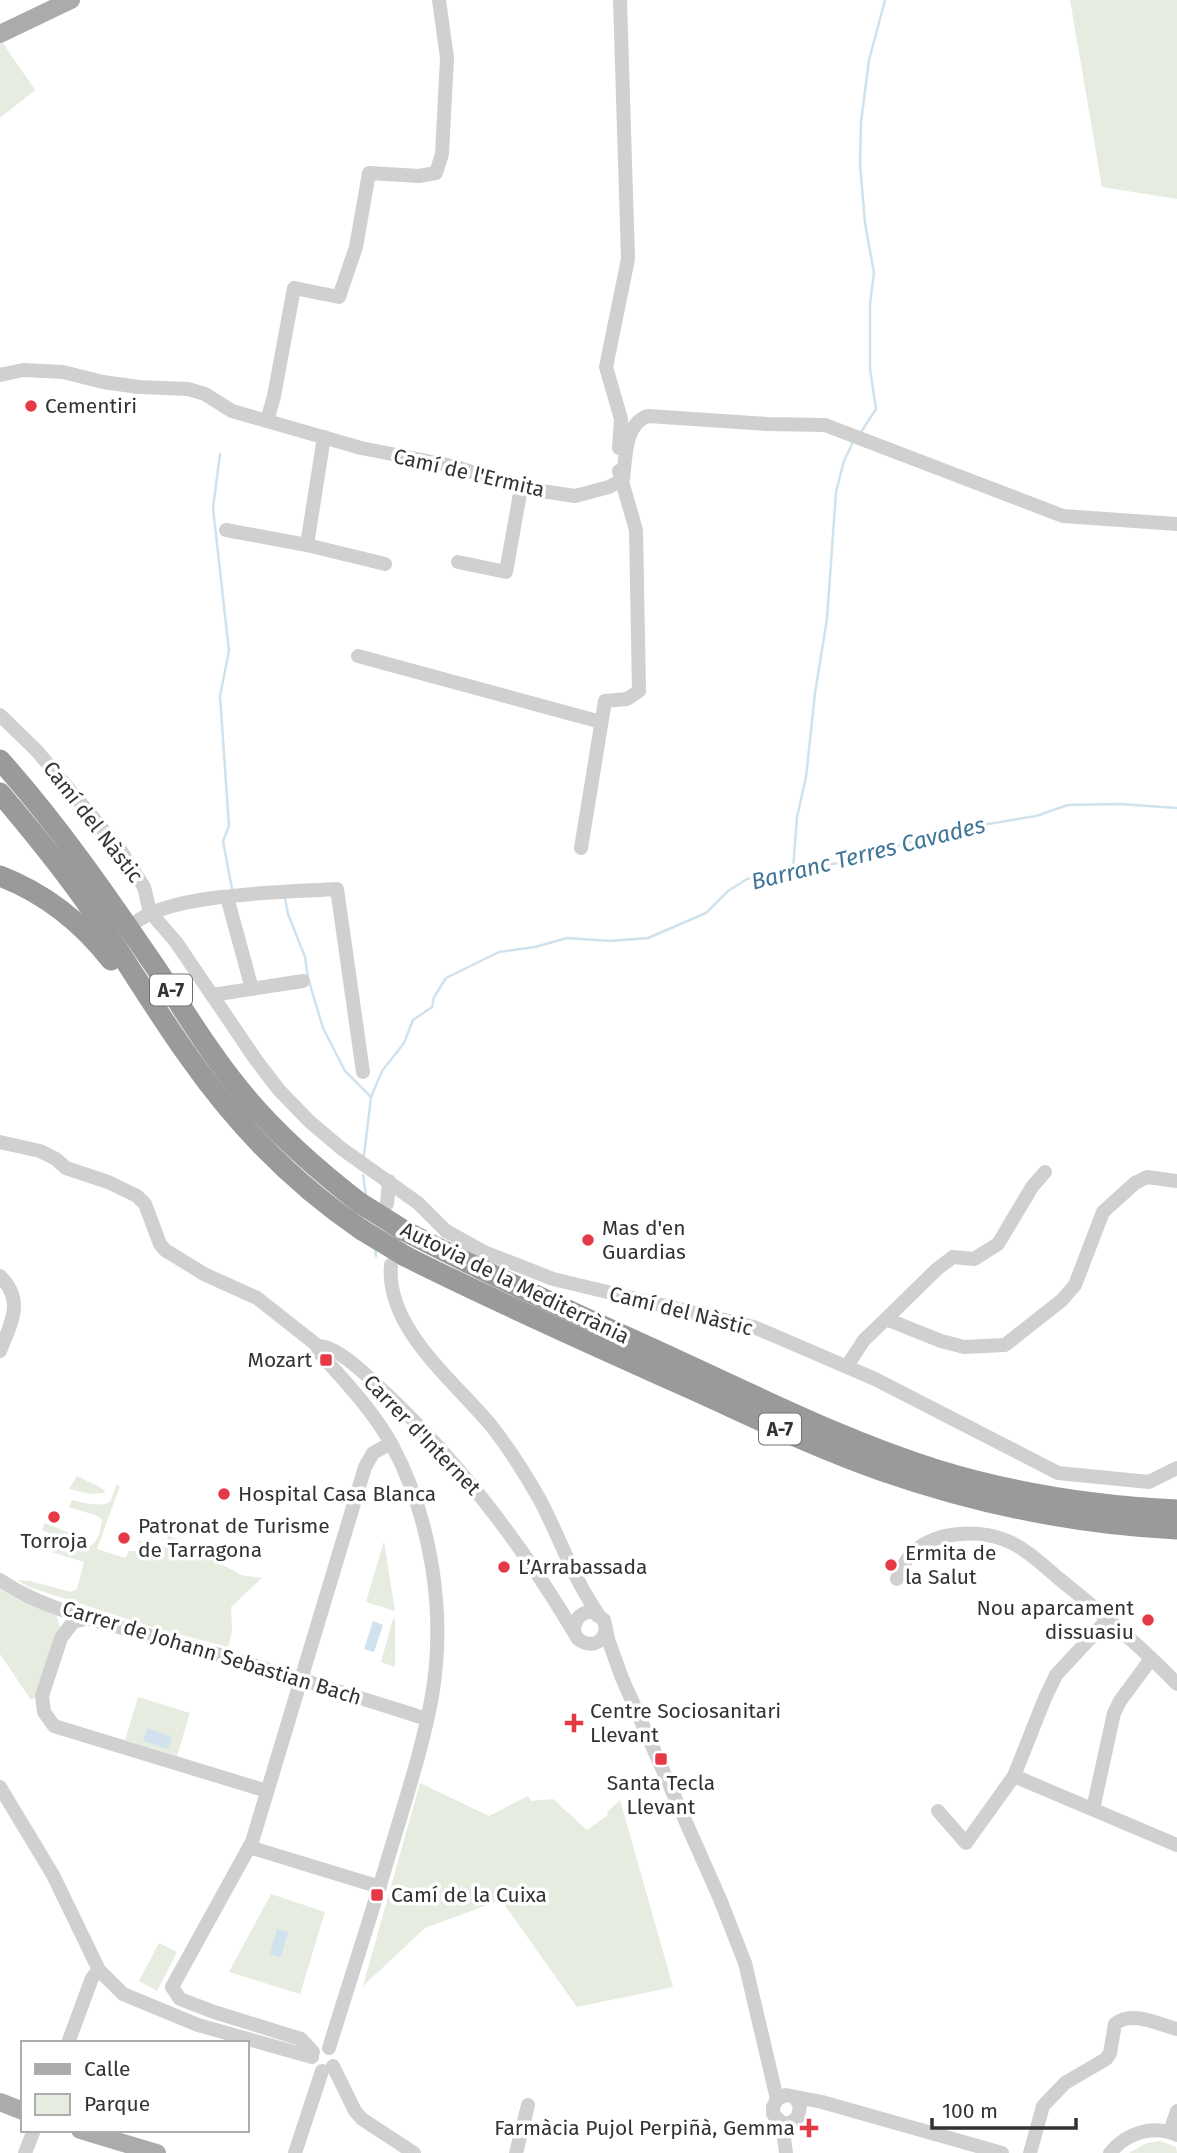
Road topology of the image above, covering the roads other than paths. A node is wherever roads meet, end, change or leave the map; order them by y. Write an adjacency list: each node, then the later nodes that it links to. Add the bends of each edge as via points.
1 (71, 0): 4 (main road)
2 (439, 0): 6 (street, via 447,58 442,154 436,173 369,173 356,247 339,297 294,288)
3 (620, 0): 8 (street, via 628,259 606,367 621,419 617,467)
4 (0, 34)
5 (0, 375): 6 (street, Camí de l'Ermita, via 23,370 63,372 139,387 188,389 232,411)
6 (267, 421): 7 (street, Camí de l'Ermita)
7 (324, 437): 9 (street, Camí de l'Ermita, via 453,466); 12 (street)
8 (623, 479): 9 (street, Camí de l'Ermita, via 575,496); 10 (street, via 630,431 638,419 648,416 825,425 1063,516); 17 (street, via 636,530 639,691 627,699 605,701)
9 (521, 488): 13 (street, via 506,572)
10 (1177, 524)
11 (226, 530): 12 (street)
12 (307, 545): 14 (street)
13 (457, 562)
14 (385, 564)
15 (358, 656): 17 (street)
16 (0, 715): 23 (street, Camí del Nàstic, via 37,751 121,851 144,887)
17 (601, 722): 20 (street)
18 (0, 760): 43 (highway, Autovia de la Mediterrània / A-7, bridge, via 104,893 240,1090 284,1139 360,1203 494,1276 887,1453 998,1486 1074,1502)
19 (0, 793): 27 (highway, Autovia de la Mediterrània / A-7, via 94,913)
20 (581, 848)
21 (0, 876): 27 (highway, via 61,909 83,928)
22 (227, 897): 23 (street); 25 (street); 28 (street, via 337,889)
23 (144, 916): 26 (street, Camí del Nàstic, via 176,942)
24 (303, 981): 25 (street)
25 (252, 989): 26 (street)
26 (212, 995): 31 (street, Camí del Nàstic, via 279,1090 342,1149)
27 (189, 1058): 34 (highway, Autovia de la Mediterrània / A-7, bridge, via 269,1154)
28 (363, 1072)
29 (0, 1142): 37 (street, via 40,1151 66,1168 137,1196 165,1250 257,1298)
30 (1045, 1172): 36 (street, via 998,1244 974,1259 953,1257)
31 (389, 1181): 33 (street); 39 (street, Camí del Nàstic, via 446,1231 484,1252 553,1279 754,1327)
32 (1177, 1181): 36 (street, via 1147,1177 1121,1195 1103,1213 1074,1285 1005,1345 964,1347)
33 (387, 1204)
34 (398, 1261): 44 (highway, Autovia de la Mediterrània / A-7, via 469,1288 881,1471 987,1503 1068,1519); 47 (street, via 392,1289 405,1321 421,1349 511,1453 539,1499)
35 (0, 1276): 38 (street, via 15,1305)
36 (886, 1319): 39 (street, via 864,1340)
37 (318, 1346): 40 (street); 51 (street, Carrer d'Internet, via 326,1346 358,1368 437,1443 493,1509 561,1610)
38 (0, 1351)
39 (847, 1366): 42 (street, Camí del Nàstic, via 1058,1473 1149,1482)
40 (391, 1443): 56 (street, via 373,1453 365,1467); 58 (street, via 423,1522 432,1567 436,1665)
41 (1177, 1468): 42 (street, Camí del Nàstic)
42 (1170, 1478)
43 (1177, 1508)
44 (1177, 1529)
45 (897, 1579): 50 (street, via 917,1548 939,1538 984,1534 1007,1541 1036,1559)
46 (0, 1580): 49 (street, Carrer de Johann Sebastian Bach, via 24,1595)
47 (583, 1592): 48 (street); 51 (street)
48 (598, 1614): 51 (street, via 589,1612); 52 (street)
49 (91, 1618): 56 (street, Carrer de Johann Sebastian Bach); 61 (street, via 73,1622 61,1638 42,1696 44,1712 54,1726)
50 (1108, 1619): 54 (street); 59 (street, via 1056,1675)
51 (577, 1621): 53 (street, via 581,1642)
52 (606, 1629): 53 (street, via 600,1641); 55 (street)
53 (591, 1644): 55 (street, via 606,1655)
54 (1151, 1659): 57 (street); 62 (street, via 1114,1713)
55 (622, 1678): 73 (street, via 745,1963)
56 (302, 1679): 58 (street, Carrer de Johann Sebastian Bach); 61 (street)
57 (1177, 1684)
58 (427, 1719): 66 (street)
59 (1014, 1776): 62 (street); 63 (street, via 966,1843)
60 (0, 1787): 67 (street, via 53,1875)
61 (267, 1791): 65 (street)
62 (1093, 1809): 64 (street)
63 (938, 1811)
64 (1177, 1845)
65 (249, 1847): 66 (street); 71 (street, via 172,1987 180,1999 300,2039)
66 (380, 1887): 70 (street)
67 (99, 1970): 69 (street); 71 (street, via 123,1994 159,2010)
68 (1177, 2029): 91 (street, via 1121,2018 1115,2024 1106,2059 1065,2083 1043,2106)
69 (69, 2041)
70 (329, 2048): 71 (street, via 320,2047); 72 (street, via 335,2056)
71 (313, 2055): 72 (street, via 313,2065)
72 (328, 2069): 86 (street); 87 (street, via 362,2119)
73 (777, 2099): 74 (street, via 786,2095); 79 (street, via 773,2112)
74 (796, 2099): 79 (street, via 801,2110 798,2117); 83 (street, via 822,2102)
75 (0, 2102): 77 (main road)
76 (528, 2105): 88 (street)
77 (21, 2111)
78 (1177, 2111): 82 (street)
79 (782, 2123): 89 (street)
80 (33, 2132): 84 (street)
81 (87, 2132): 85 (main road)
82 (1173, 2133): 92 (street, via 1139,2132)
83 (955, 2147): 90 (street)
84 (24, 2153)
85 (157, 2153)
86 (295, 2153)
87 (414, 2153)
88 (516, 2153)
89 (786, 2153)
90 (1002, 2153)
91 (1030, 2153)
92 (1110, 2153)

